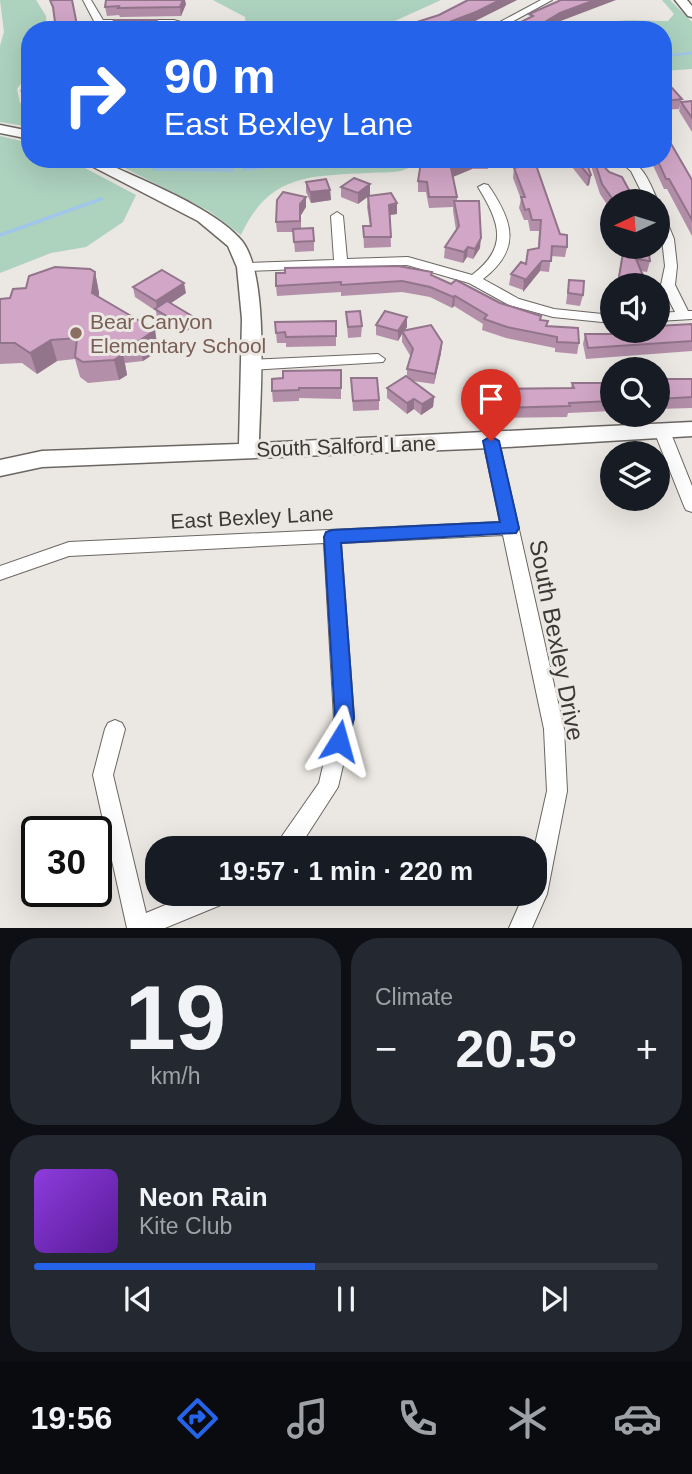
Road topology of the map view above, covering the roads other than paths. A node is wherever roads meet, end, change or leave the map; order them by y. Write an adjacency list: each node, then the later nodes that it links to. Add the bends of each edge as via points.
1 (87, 0): 5 (street)
2 (548, 0): 6 (street)
3 (681, 0): 4 (street)
4 (692, 13)
5 (96, 21)
6 (507, 21)
7 (0, 129): 8 (street)
8 (21, 133)
9 (103, 168): 16 (street, via 204,218 235,244)
10 (634, 168): 12 (street)
11 (484, 187): 17 (street, via 499,211 505,237 496,261)
12 (646, 189)
13 (337, 216): 15 (street)
14 (670, 257): 18 (street, via 668,285)
15 (341, 262): 16 (street); 17 (street, via 408,261)
16 (246, 267): 22 (street)
17 (474, 280): 20 (street, via 514,302 553,313)
18 (688, 316): 19 (street)
19 (670, 317)
20 (600, 318)
21 (378, 359): 22 (street)
22 (249, 365): 26 (street)
23 (692, 429): 24 (street, South Salford Lane)
24 (662, 431): 25 (street, South Salford Lane); 28 (street)
25 (491, 441): 26 (street, South Salford Lane); 29 (street, South Bexley Drive)
26 (249, 449): 27 (street, South Salford Lane, via 42,459)
27 (0, 468)
28 (692, 506)
29 (510, 528): 30 (street, East Bexley Lane); 36 (street, South Bexley Drive, via 554,729 557,791 536,894)
30 (332, 537): 31 (street, East Bexley Lane, via 69,549); 33 (street, via 344,718 328,787)
31 (0, 573)
32 (115, 729): 35 (street, via 103,775)
33 (295, 836)
34 (191, 906): 35 (street)
35 (138, 928)
36 (520, 928)

